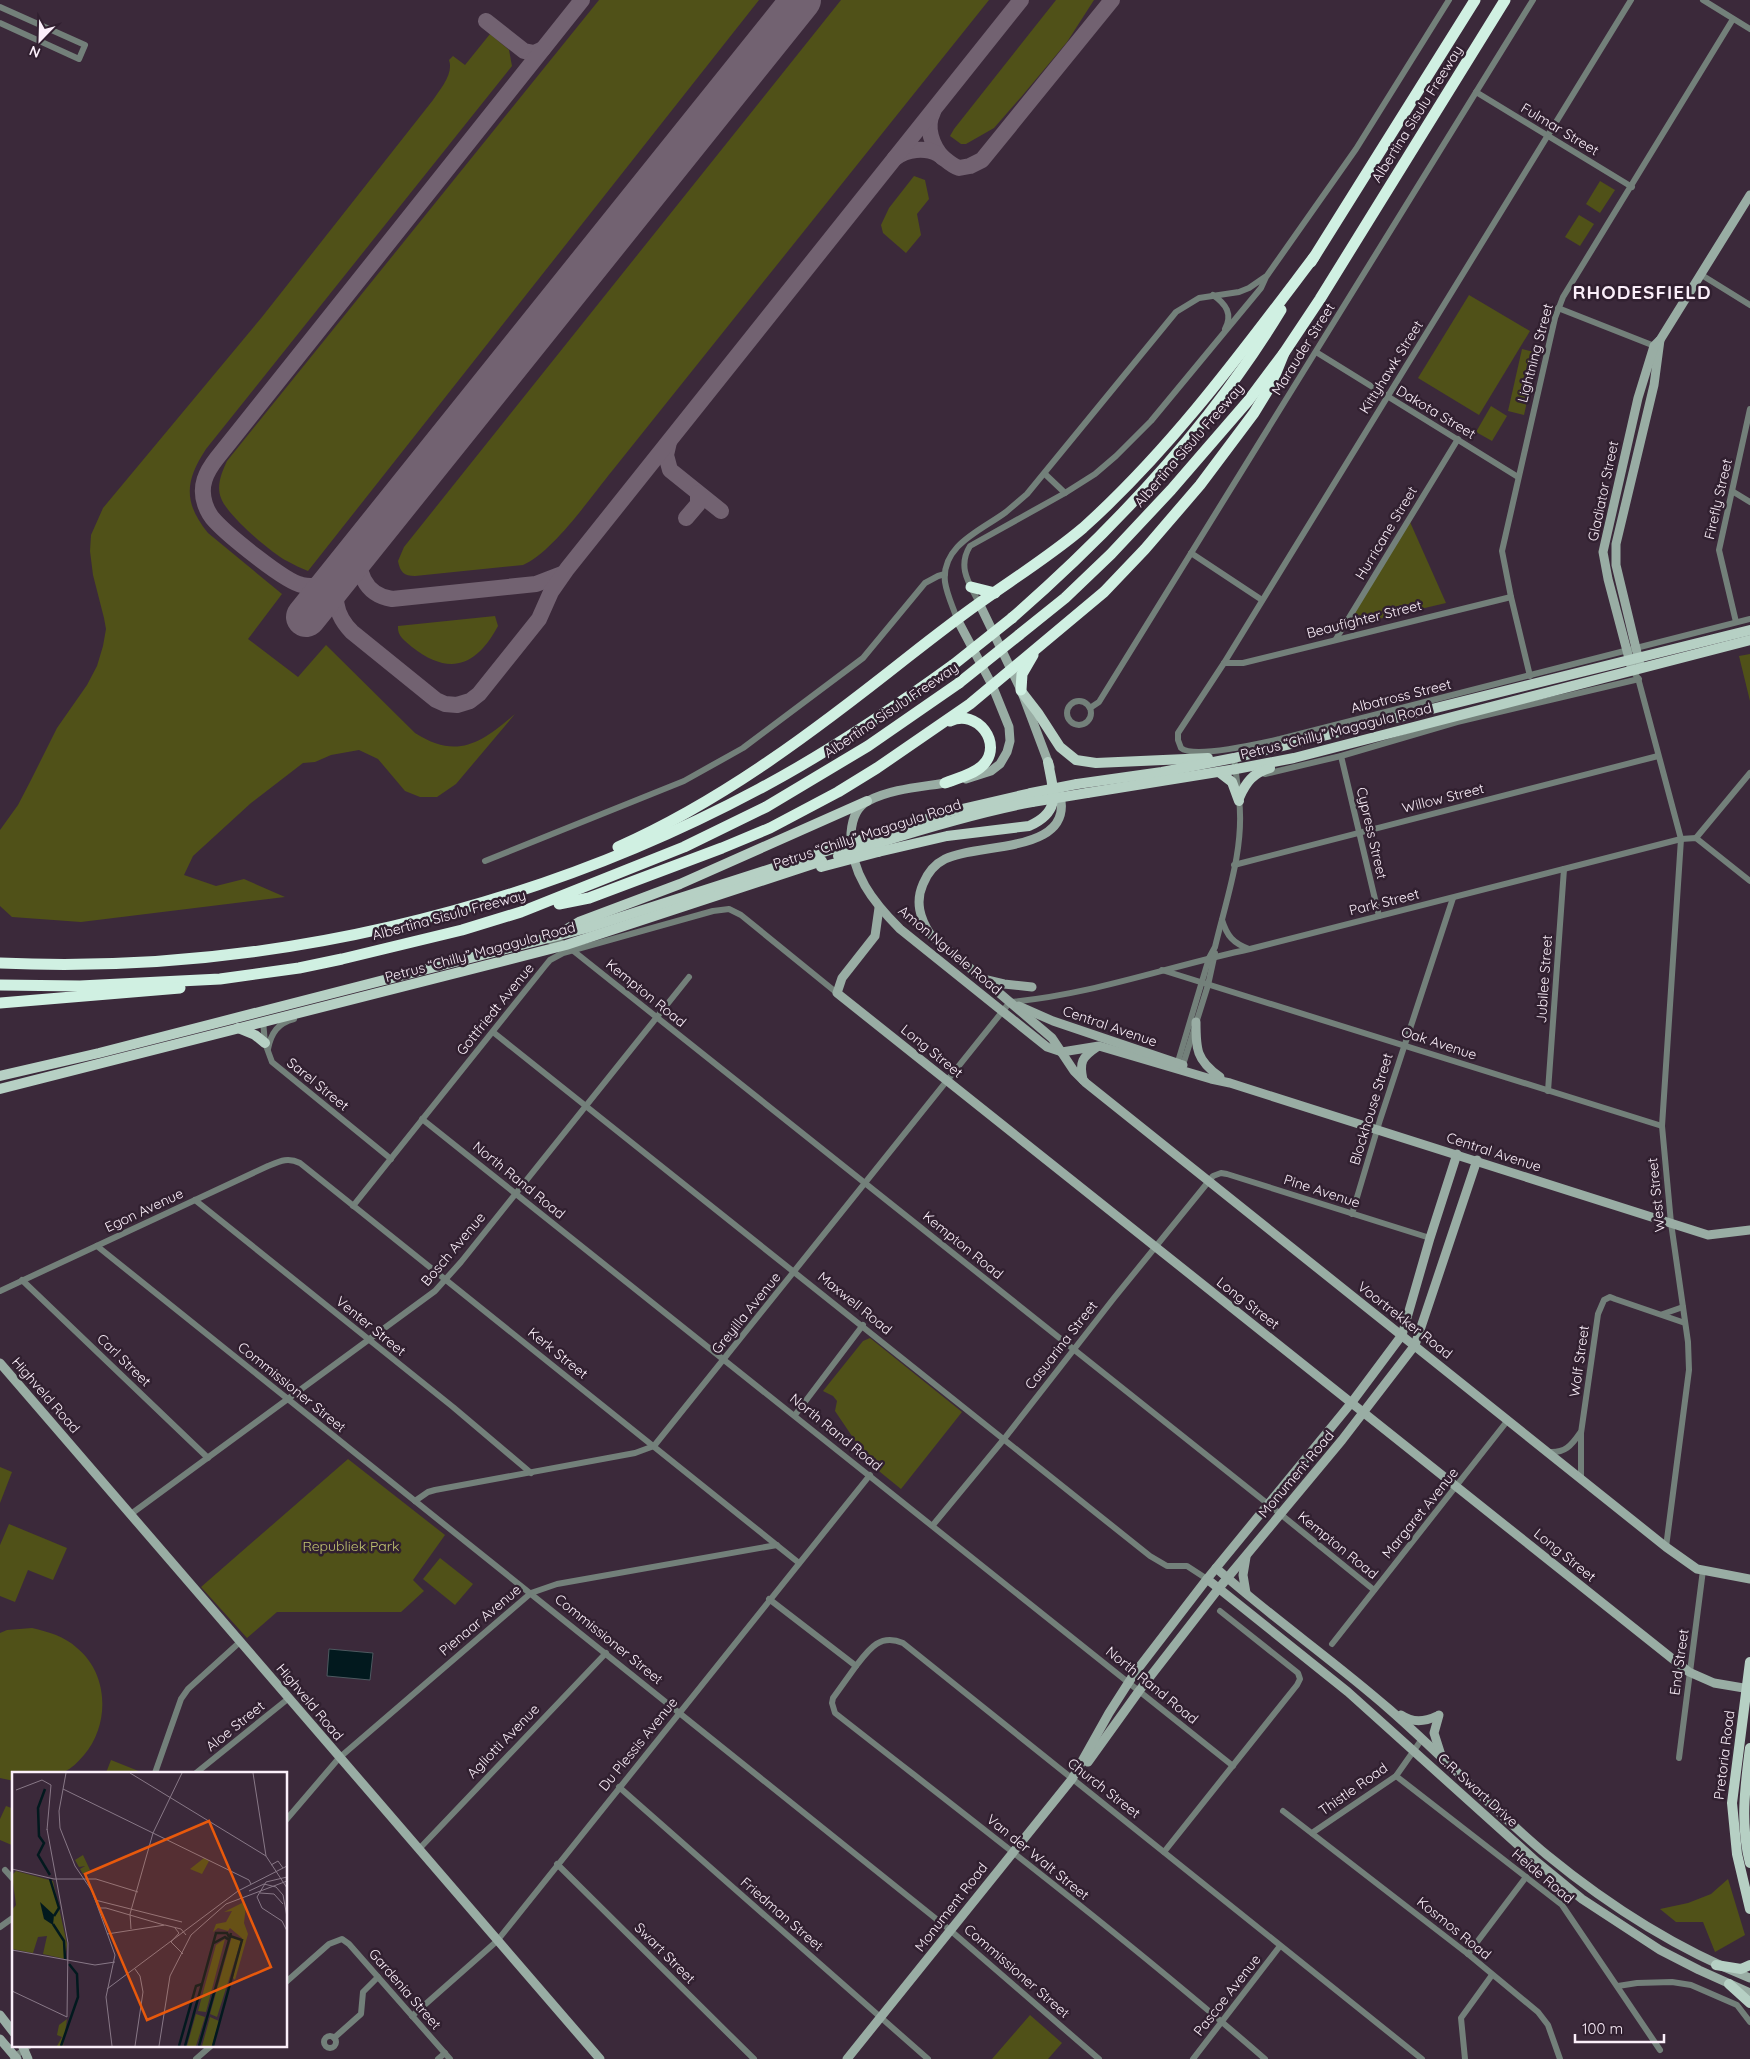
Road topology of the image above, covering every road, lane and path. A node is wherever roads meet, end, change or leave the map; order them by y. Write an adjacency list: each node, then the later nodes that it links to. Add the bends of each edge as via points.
1 (1449, 0): 17 (street, via 1356,149)
2 (1475, 0): 15 (highway, Albertina Sisulu Freeway)
3 (1505, 0): 24 (highway, Albertina Sisulu Freeway)
4 (1532, 0): 11 (street, Marauder Street)
5 (1631, 0): 12 (street, Kittyhawk Street)
6 (1703, 0): 8 (street)
7 (0, 7): 9 (street, via 85,45 79,58)
8 (1733, 19): 10 (street); 13 (street, Lightning Street)
9 (0, 23)
10 (1750, 29)
11 (1476, 92): 12 (street, Fulmar Street); 23 (street, Marauder Street)
12 (1548, 136): 13 (street, Fulmar Street); 25 (street, Kittyhawk Street)
13 (1632, 187): 20 (street, Lightning Street)
14 (1750, 194): 16 (main road, Gladiator Street)
15 (1314, 257): 40 (highway, via 1192,415 1147,465 1082,528); 83 (highway, Albertina Sisulu Freeway, bridge, via 1254,355 1204,421 1096,540 1012,618 953,665 867,725 760,788 659,838)
16 (1700, 274): 19 (street); 22 (main road, Gladiator Street)
17 (1266, 277): 18 (street, via 1244,290); 21 (street, via 1261,288)
18 (1213, 295): 21 (street, via 1224,304 1229,316); 30 (street, via 1190,302 1170,318)
19 (1750, 305)
20 (1558, 308): 22 (street); 31 (street, Lightning Street)
21 (1217, 343): 33 (street, via 1152,421 1095,474)
22 (1658, 345): 26 (main road, Gladiator Street); 27 (main road, Gladiator Street)
23 (1316, 352): 25 (street, Dakota Street); 37 (street, Marauder Street)
24 (1284, 353): 52 (highway, via 1254,413 1200,485 1104,592); 87 (highway, Albertina Sisulu Freeway, bridge, via 1248,401 1111,554 1072,592 959,683 868,746 766,807 684,847)
25 (1388, 397): 29 (street, Dakota Street); 42 (street, Kittyhawk Street)
26 (1638, 398): 27 (main road); 35 (main road, Gladiator Street)
27 (1650, 401): 36 (main road, Gladiator Street)
28 (1750, 410): 32 (street, Firefly Street)
29 (1458, 439): 31 (street, Dakota Street); 50 (street, Hurricane Street)
30 (1045, 474): 33 (street); 38 (street, via 1006,512 956,547)
31 (1518, 477): 41 (street, Lightning Street, via 1502,552)
32 (1732, 492): 34 (street); 48 (street, Firefly Street, via 1719,550)
33 (1065, 493): 39 (street, via 970,546 964,559 966,578)
34 (1750, 502)
35 (1605, 543): 36 (main road); 45 (main road, Gladiator Street, via 1604,555)
36 (1616, 544): 43 (main road, Gladiator Street, via 1616,565)
37 (1191, 553): 42 (street); 59 (street, Marauder Street, via 1100,702)
38 (945, 574): 46 (street, via 948,596); 79 (street, via 925,582 863,658 743,748 684,781)
39 (971, 587): 40 (highway); 44 (street)
40 (994, 593): 44 (highway)
41 (1511, 597): 50 (street, Beaufighter Street); 56 (street, Lightning Street)
42 (1262, 600): 53 (street, Kittyhawk Street)
43 (1626, 602): 45 (main road); 54 (main road, Gladiator Street)
44 (979, 603): 46 (highway); 55 (main road, Amon Ngulele Road)
45 (1614, 605): 54 (main road, Gladiator Street)
46 (957, 619): 57 (main road); 83 (highway, via 854,700 749,774 640,837 569,867)
47 (1750, 619): 48 (street, Albatross Street)
48 (1736, 622): 54 (street, Albatross Street)
49 (1750, 630): 54 (main road, Petrus “Chilly” Magagula Road)
50 (1336, 639): 53 (street, Beaufighter Street, via 1243,663)
51 (1750, 640): 54 (main road, Petrus “Chilly” Magagula Road)
52 (1040, 646): 55 (highway); 58 (highway, via 1022,674)
53 (1224, 663): 61 (street, Kittyhawk Street, via 1178,733)
54 (1635, 664): 56 (street, Albatross Street); 62 (street, Albatross Street); 63 (street, Gladiator Street); 64 (main road, Petrus “Chilly” Magagula Road); 65 (main road, Petrus “Chilly” Magagula Road)
55 (1010, 670): 57 (highway); 58 (main road, Amon Ngulele Road)
56 (1530, 676): 61 (street, Albatross Street, via 1233,749 1189,752)
57 (992, 685): 60 (highway); 71 (main road, via 1009,727 1007,752 991,771)
58 (1021, 691): 64 (main road, via 1060,747 1076,760 1096,763); 66 (main road, Amon Ngulele Road)
59 (1090, 708)
60 (926, 736): 71 (highway, via 962,717 976,722 988,734 990,754 982,766); 87 (highway, via 838,792 746,838 589,898)
61 (1181, 748)
62 (1341, 756): 70 (street, Albatross Street, via 1259,776); 75 (street, Cypress Street)
63 (1658, 756): 75 (street, Willow Street); 77 (street, Gladiator Street)
64 (1234, 758): 67 (street); 72 (main road, Petrus “Chilly” Magagula Road, bridge, via 1078,784)
65 (1294, 758): 67 (main road, Petrus “Chilly” Magagula Road); 73 (main road, via 1256,773 1247,782)
66 (1048, 762): 78 (main road, via 1053,804 1050,813 1042,820 1029,826); 99 (main road, Amon Ngulele Road, via 1062,804 1059,820 1053,827 1033,840 943,860 925,878 920,892 918,903 922,921 930,934)
67 (1236, 769): 68 (main road, Petrus “Chilly” Magagula Road); 73 (street)
68 (1219, 772): 72 (main road, Petrus “Chilly” Magagula Road, bridge, via 1087,793); 73 (main road, via 1232,782)
69 (1750, 773): 76 (street)
70 (1251, 782)
71 (944, 783): 74 (main road)
72 (1031, 798): 78 (main road, Petrus “Chilly” Magagula Road, via 949,812)
73 (1239, 799): 81 (street, via 1241,824)
74 (868, 801): 86 (main road, Amon Ngulele Road, via 855,815 851,841 854,863); 91 (main road, via 680,884 579,922)
75 (1360, 832): 81 (street, Willow Street); 89 (street, Cypress Street)
76 (1696, 838): 77 (street, Park Street); 84 (street)
77 (1681, 840): 82 (street, Park Street); 129 (street, West Street)
78 (877, 844): 80 (main road, Petrus “Chilly” Magagula Road, bridge); 80 (main road, bridge)
79 (485, 861)
80 (821, 861): 91 (main road, Petrus “Chilly” Magagula Road); 93 (main road, Petrus “Chilly” Magagula Road)
81 (1234, 865): 90 (street)
82 (1564, 869): 85 (street, Park Street); 126 (street, Jubilee Street)
83 (554, 879): 96 (highway, Albertina Sisulu Freeway, via 388,927 261,950 136,962)
84 (1750, 881)
85 (1453, 898): 89 (street, Park Street); 117 (street, Blockhouse Street)
86 (879, 908): 104 (main road, via 875,936 842,978); 109 (main road, Amon Ngulele Road, via 900,929)
87 (521, 912): 100 (highway, Albertina Sisulu Freeway, via 342,959)
88 (741, 915): 93 (street, Gottfriedt Avenue, via 722,909); 104 (street, Long Street)
89 (1379, 916): 94 (street, Park Street)
90 (1222, 919): 94 (street, via 1232,942); 95 (street)
91 (555, 935): 92 (main road, Petrus “Chilly” Magagula Road)
92 (529, 942): 93 (street, via 558,941); 107 (main road, Petrus “Chilly” Magagula Road)
93 (570, 948): 108 (main road, Petrus “Chilly” Magagula Road); 110 (street, Kempton Road); 114 (street, Gottfriedt Avenue, via 545,966)
94 (1250, 950): 95 (street, Park Street)
95 (1212, 957): 97 (street, Park Street); 101 (street)
96 (0, 963)
97 (1162, 970): 101 (street, Oak Avenue); 105 (street, Park Street, via 1050,997)
98 (689, 977): 110 (street, Bosch Avenue)
99 (982, 978): 103 (main road); 105 (main road)
100 (220, 979): 102 (highway, Albertina Sisulu Freeway); 106 (highway, via 184,988)
101 (1205, 984): 112 (street); 117 (street, Oak Avenue); 119 (street)
102 (0, 985)
103 (1032, 987)
104 (837, 993): 123 (main road, Long Street)
105 (1010, 1002): 109 (street, Greyilla Avenue); 118 (main road, Amon Ngulele Road, via 1052,1038); 119 (main road, Central Avenue)
106 (0, 1004)
107 (265, 1010): 111 (street, Sarel Street); 120 (main road, Petrus “Chilly” Magagula Road)
108 (312, 1010): 111 (main road, Petrus “Chilly” Magagula Road); 115 (street, via 280,1025)
109 (1002, 1011): 118 (main road, Voortrekker Road, via 1047,1047); 123 (street, Greyilla Avenue)
110 (657, 1018): 127 (street, Bosch Avenue); 136 (street, Kempton Road)
111 (263, 1022): 113 (main road, Petrus “Chilly” Magagula Road); 115 (street, Sarel Street)
112 (1196, 1022): 119 (street); 121 (main road, via 1196,1045 1201,1061)
113 (238, 1028): 115 (main road, via 255,1035); 125 (main road, Petrus “Chilly” Magagula Road)
114 (493, 1032): 127 (street, Maxwell Road); 128 (street, Gottfriedt Avenue)
115 (267, 1046): 132 (street, Sarel Street, via 272,1062)
116 (1099, 1046): 118 (main road); 119 (main road); 122 (main road, via 1083,1059)
117 (1404, 1046): 126 (street, Oak Avenue); 130 (street, Blockhouse Street)
118 (1062, 1052): 122 (main road, Voortrekker Road)
119 (1180, 1067): 121 (main road, Central Avenue); 124 (main road, Central Avenue, via 1212,1080)
120 (0, 1076)
121 (1220, 1077): 124 (main road, Central Avenue)
122 (1083, 1080): 135 (main road, Voortrekker Road)
123 (947, 1081): 136 (street, Greyilla Avenue); 145 (main road, Long Street)
124 (1230, 1083): 130 (main road, Central Avenue)
125 (0, 1088)
126 (1548, 1091): 129 (street, Oak Avenue)
127 (586, 1106): 137 (street, Bosch Avenue); 146 (street, Maxwell Road)
128 (422, 1119): 132 (street, Gottfriedt Avenue); 137 (street, North Rand Road)
129 (1662, 1126): 141 (street, West Street)
130 (1377, 1129): 131 (main road, Central Avenue); 140 (street, Blockhouse Street)
131 (1457, 1154): 133 (main road, Central Avenue); 143 (main road, Monument Road)
132 (391, 1158): 139 (street, Gottfriedt Avenue)
133 (1477, 1160): 141 (main road, Central Avenue); 156 (main road, Monument Road)
134 (300, 1163): 138 (street, Egon Avenue, via 282,1160); 139 (street, Kerk Street)
135 (1208, 1179): 140 (street, Pine Avenue, via 1217,1174 1227,1174); 145 (street, Casuarina Street); 154 (main road, Voortrekker Road)
136 (865, 1182): 146 (street, Greyilla Avenue); 157 (street, Kempton Road)
137 (516, 1192): 148 (street, Bosch Avenue); 158 (street, North Rand Road)
138 (195, 1200): 144 (street, Egon Avenue); 155 (street, Venter Street)
139 (353, 1206): 148 (street, Kerk Street)
140 (1352, 1214): 143 (street, Pine Avenue)
141 (1671, 1223): 142 (main road, Central Avenue, via 1710,1235); 150 (street, West Street)
142 (1750, 1230)
143 (1430, 1238): 154 (main road, Monument Road)
144 (97, 1246): 147 (street, Egon Avenue); 160 (street, Commissioner Street)
145 (1156, 1246): 157 (street, Casuarina Street); 161 (main road, Long Street)
146 (795, 1272): 153 (street, Maxwell Road); 158 (street, Greyilla Avenue)
147 (22, 1280): 149 (street, Egon Avenue); 169 (street, Carl Street)
148 (446, 1280): 155 (street, Bosch Avenue); 167 (street, Kerk Street)
149 (0, 1290)
150 (1683, 1307): 151 (street); 152 (street, West Street)
151 (1661, 1314): 152 (street); 165 (street, Wolf Street, via 1610,1297 1604,1300 1598,1314)
152 (1684, 1323): 180 (street, West Street, via 1689,1370)
153 (863, 1326): 163 (street); 166 (street, Maxwell Road)
154 (1402, 1335): 156 (main road, Voortrekker Road); 161 (main road, Monument Road)
155 (369, 1340): 160 (street, Bosch Avenue); 170 (street, Venter Street)
156 (1415, 1345): 162 (main road, Monument Road); 164 (main road, Voortrekker Road)
157 (1073, 1349): 166 (street, Casuarina Street); 175 (street, Kempton Road)
158 (724, 1360): 163 (street, North Rand Road); 167 (street, Greyilla Avenue)
159 (0, 1363): 176 (main road, Highveld Road)
160 (287, 1400): 169 (street, Bosch Avenue); 174 (street, Commissioner Street)
161 (1352, 1402): 162 (main road, Long Street); 175 (main road, Monument Road)
162 (1364, 1412): 173 (main road, Long Street); 177 (main road, Monument Road)
163 (795, 1415): 171 (street, North Rand Road)
164 (1508, 1420): 168 (main road, Voortrekker Road); 173 (street, Margaret Avenue)
165 (1580, 1432): 168 (street, via 1564,1451); 172 (street, Wolf Street)
166 (1004, 1439): 178 (street, Casuarina Street); 186 (street, Maxwell Road, via 1150,1556 1167,1566 1187,1566)
167 (654, 1446): 170 (street, via 635,1453); 179 (street, Kerk Street)
168 (1548, 1452): 172 (main road, Voortrekker Road)
169 (208, 1458): 176 (street, Bosch Avenue)
170 (531, 1473): 174 (street, via 435,1490)
171 (870, 1476): 178 (street, North Rand Road); 182 (street, Du Plessis Avenue)
172 (1581, 1480): 180 (main road, Voortrekker Road)
173 (1457, 1487): 189 (street, Margaret Avenue); 199 (main road, Long Street)
174 (416, 1502): 190 (street, Commissioner Street)
175 (1268, 1504): 177 (street, Kempton Road); 183 (main road, Monument Road)
176 (131, 1514): 194 (main road, Highveld Road)
177 (1280, 1514): 181 (main road, Monument Road); 189 (street, Kempton Road)
178 (933, 1525): 200 (street, North Rand Road)
179 (777, 1545): 182 (street, Kerk Street); 190 (street, Pienaar Avenue, via 557,1584)
180 (1666, 1547): 184 (main road, Voortrekker Road)
181 (1247, 1554): 185 (main road, Monument Road); 191 (main road, via 1243,1575)
182 (799, 1564): 192 (street, Du Plessis Avenue)
183 (1216, 1568): 185 (main road, C.R. Swart Drive); 186 (main road, Monument Road)
184 (1702, 1570): 187 (main road, Voortrekker Road); 199 (street, End Street)
185 (1227, 1578): 188 (main road, Monument Road); 191 (main road, C.R. Swart Drive)
186 (1207, 1579): 188 (main road, C.R. Swart Drive); 200 (main road, Monument Road)
187 (1750, 1579)
188 (1219, 1588): 202 (main road, Monument Road); 208 (main road, C.R. Swart Drive, via 1348,1692)
189 (1374, 1590): 195 (street, Margaret Avenue)
190 (531, 1593): 196 (street, Commissioner Street); 209 (street, Pienaar Avenue)
191 (1246, 1593): 204 (main road, C.R. Swart Drive)
192 (769, 1599): 198 (street); 205 (street, Du Plessis Avenue)
193 (1220, 1611): 212 (street, via 1300,1677 1298,1684)
194 (242, 1641): 203 (main road, Highveld Road); 213 (street, via 188,1689)
195 (1332, 1644)
196 (606, 1653): 205 (street, Commissioner Street); 222 (street, Agliotti Avenue)
197 (1750, 1662): 201 (main road, Pretoria Road)
198 (856, 1666): 215 (street, Church Street, via 865,1654 884,1640 903,1643); 223 (street, Van der Walt Street, via 833,1698 835,1713)
199 (1690, 1672): 201 (main road, Long Street, via 1714,1684); 210 (street, End Street)
200 (1128, 1682): 202 (street, North Rand Road); 215 (main road, Monument Road)
201 (1748, 1689): 230 (main road, Pretoria Road, via 1732,1809 1737,1854)
202 (1139, 1691): 212 (street, North Rand Road); 215 (main road, Monument Road, via 1086,1764)
203 (289, 1698): 209 (main road, Highveld Road); 214 (street, Aloe Street)
204 (1388, 1707): 206 (main road, C.R. Swart Drive); 211 (main road, via 1412,1721 1426,1721 1438,1715 1435,1738)
205 (680, 1712): 217 (street, Du Plessis Avenue); 233 (street, Commissioner Street)
206 (1422, 1739): 208 (street, Thistle Road); 211 (main road, C.R. Swart Drive)
207 (1750, 1748): 221 (main road, Pretoria Road, via 1743,1800)
208 (1414, 1751): 216 (street, Thistle Road); 243 (main road, C.R. Swart Drive, via 1582,1899 1660,1950)
209 (339, 1758): 219 (street, Pienaar Avenue); 222 (main road, Highveld Road)
210 (1679, 1758)
211 (1444, 1759): 237 (main road, C.R. Swart Drive, via 1556,1861 1620,1908)
212 (1233, 1766): 224 (street)
213 (155, 1772)
214 (197, 1772)
215 (1074, 1775): 223 (main road, Monument Road); 224 (street, Church Street)
216 (1396, 1776): 220 (street, Thistle Road); 228 (street, Heide Road)
217 (619, 1787): 226 (street, Du Plessis Avenue); 249 (street, Friedman Street)
218 (1283, 1811): 220 (street, Kosmos Road)
219 (288, 1818)
220 (1312, 1833): 236 (street, Kosmos Road)
221 (1747, 1833): 225 (main road, Pretoria Road)
222 (420, 1848): 234 (main road, Highveld Road)
223 (1012, 1852): 233 (main road, Monument Road); 250 (street, Van der Walt Street)
224 (1164, 1852): 235 (street, Church Street)
225 (1750, 1863)
226 (557, 1864): 234 (street, Du Plessis Avenue); 264 (street, Swart Street)
227 (5, 1870): 229 (street)
228 (1526, 1877): 236 (street); 244 (street, Heide Road, via 1568,1911)
229 (12, 1878)
230 (1750, 1909)
231 (12, 1918): 232 (street)
232 (0, 1927)
233 (950, 1930): 249 (main road, Monument Road); 267 (street, Commissioner Street)
234 (497, 1941): 248 (street, Du Plessis Avenue); 263 (main road, Highveld Road)
235 (1280, 1946): 250 (street, Pascoe Avenue); 270 (street, Church Street)
236 (1468, 1954): 239 (street, Kosmos Road)
237 (1716, 1964): 238 (main road, via 1741,1969); 241 (main road, C.R. Swart Drive)
238 (1750, 1965)
239 (1492, 1975): 271 (street, via 1461,2018); 272 (street, Kosmos Road, via 1544,2018)
240 (378, 1977): 242 (street, Gardenia Street, via 349,1944 339,1939); 248 (street, Gardenia Street); 253 (street, via 362,1992 361,2014)
241 (1750, 1978)
242 (288, 1980)
243 (1728, 1984): 245 (main road, C.R. Swart Drive); 246 (main road)
244 (1618, 1986): 251 (street, via 1672,1982 1691,1984 1737,2006); 257 (street, Heide Road)
245 (1750, 1993)
246 (1750, 2004)
247 (0, 2015): 252 (main road)
248 (412, 2016): 258 (street, Gardenia Street)
249 (880, 2017): 265 (main road, Monument Road); 266 (street, Friedman Street)
250 (1222, 2022): 268 (street, Pascoe Avenue); 269 (street, Van der Walt Street)
251 (1750, 2022)
252 (12, 2030)
253 (334, 2038)
254 (0, 2039): 259 (main road)
255 (26, 2046): 259 (street); 260 (main road)
256 (211, 2046): 261 (street)
257 (1660, 2050)
258 (447, 2056): 262 (street)
259 (14, 2058)
260 (28, 2059)
261 (196, 2059)
262 (438, 2059)
263 (600, 2059)
264 (754, 2059)
265 (847, 2059)
266 (928, 2059)
267 (1099, 2059)
268 (1193, 2059)
269 (1265, 2059)
270 (1422, 2059)
271 (1465, 2059)
272 (1560, 2059)

